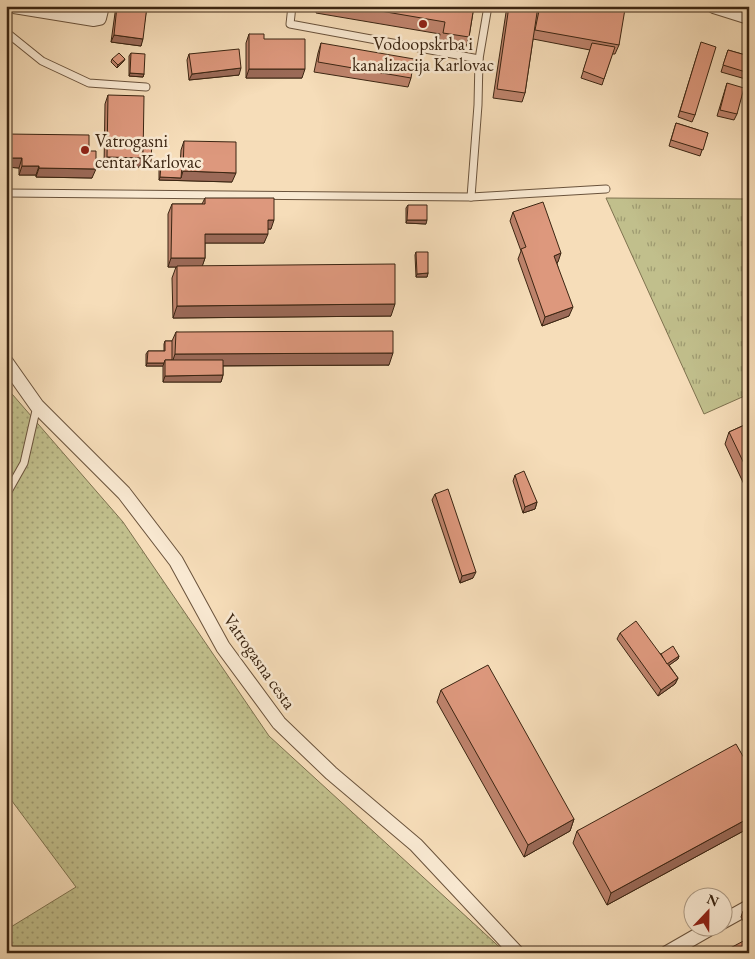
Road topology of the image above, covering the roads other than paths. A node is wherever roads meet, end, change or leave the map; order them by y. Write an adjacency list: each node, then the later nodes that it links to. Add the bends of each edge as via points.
1 (14, 6): 2 (street, via 94,20 99,18)
2 (102, 6)
3 (292, 6): 8 (lane, via 290,24)
4 (488, 6): 8 (lane)
5 (714, 6): 6 (street)
6 (749, 17)
7 (6, 32): 9 (lane, via 42,61 89,83)
8 (479, 59): 12 (lane)
9 (146, 87)
10 (606, 189): 12 (lane)
11 (6, 193): 12 (lane)
12 (471, 197)
13 (6, 362): 14 (street, Vatrogasna cesta)
14 (37, 406): 15 (lane, via 24,463); 19 (street, Vatrogasna cesta, via 130,500 176,561 224,647 279,723 331,773 416,845)
15 (6, 495)
16 (749, 907): 17 (street)
17 (732, 916)
18 (697, 936): 20 (street)
19 (517, 953)
20 (667, 953)

